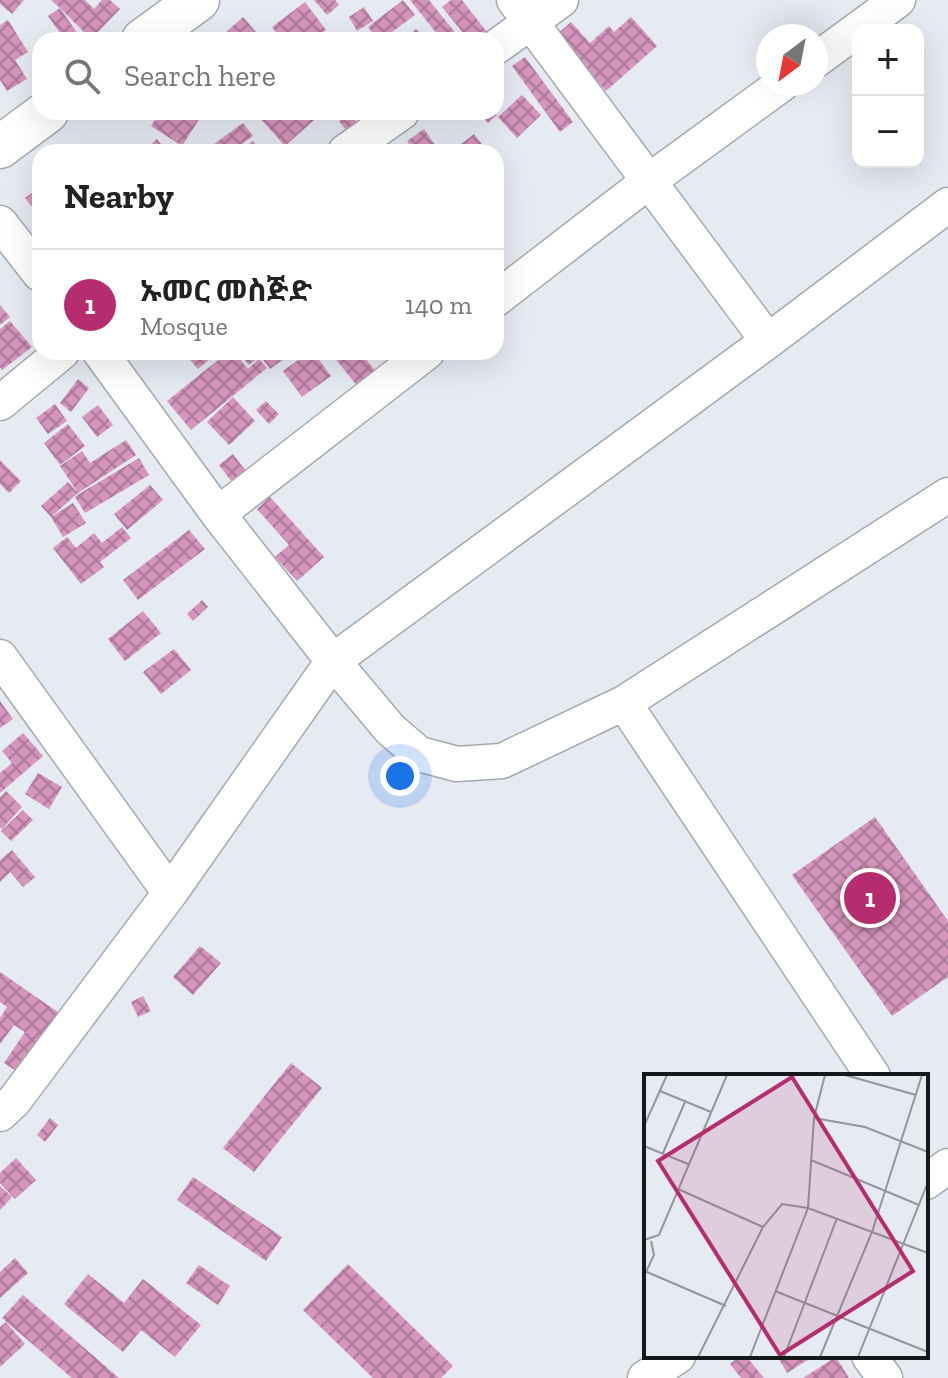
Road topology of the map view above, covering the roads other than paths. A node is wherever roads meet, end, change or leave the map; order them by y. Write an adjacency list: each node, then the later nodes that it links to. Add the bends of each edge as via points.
1 (198, 0): 5 (main road)
2 (561, 0): 4 (street)
3 (898, 0): 7 (street)
4 (522, 11): 6 (street); 13 (street)
5 (154, 32)
6 (504, 36)
7 (828, 51)
8 (766, 96): 13 (street)
9 (36, 120): 12 (main road)
10 (391, 120): 11 (street)
11 (356, 144)
12 (0, 147)
13 (649, 181): 17 (street); 18 (street)
14 (948, 205): 18 (street)
15 (0, 223): 16 (street)
16 (32, 264)
17 (504, 293)
18 (768, 341): 26 (street)
19 (52, 360): 22 (street)
20 (106, 360): 24 (street)
21 (417, 360): 24 (street)
22 (0, 403)
23 (948, 495): 27 (street)
24 (218, 514): 26 (street)
25 (0, 657): 28 (street)
26 (333, 661): 27 (street, via 390,729 419,754 457,764 502,761); 28 (street)
27 (624, 703): 29 (street)
28 (170, 893): 30 (street)
29 (872, 1074)
30 (5, 1101)
31 (675, 1358): 33 (street)
32 (870, 1358): 34 (street)
33 (645, 1378)
34 (885, 1378)

